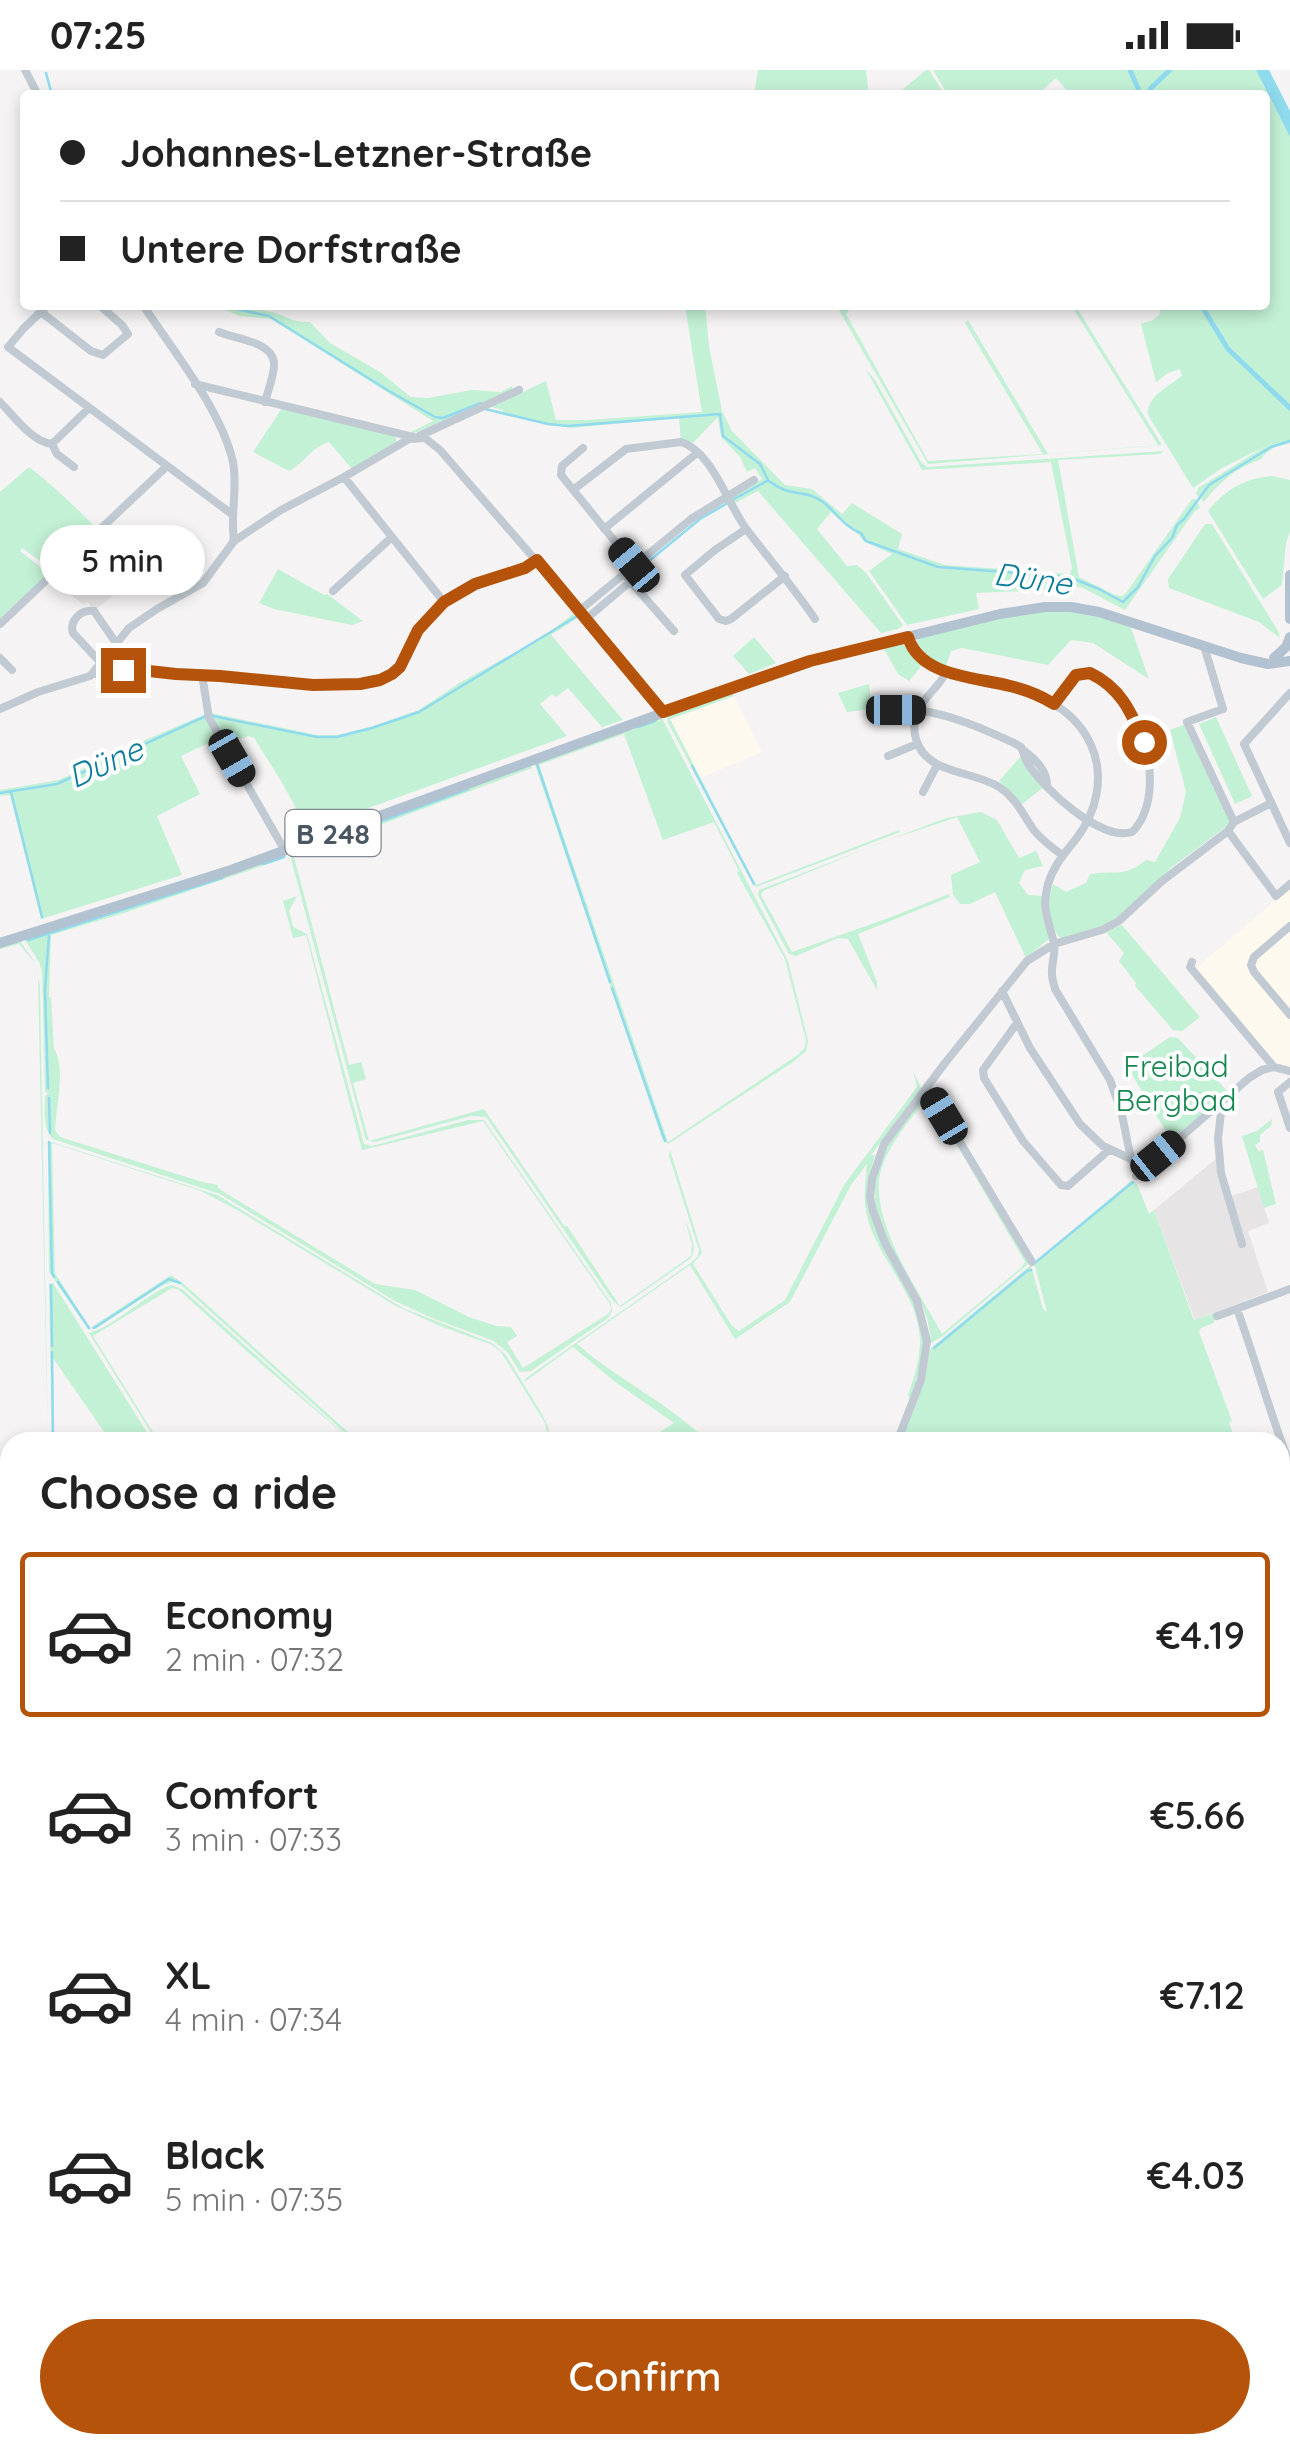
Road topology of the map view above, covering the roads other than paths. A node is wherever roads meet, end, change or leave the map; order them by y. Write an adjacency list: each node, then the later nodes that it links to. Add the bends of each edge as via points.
1 (43, 310): 10 (street, via 8,348)
2 (47, 310): 3 (street, via 101,356 128,334)
3 (105, 310)
4 (146, 310): 6 (street)
5 (220, 332): 9 (street, via 272,355)
6 (195, 384): 9 (street); 21 (street, via 231,456)
7 (519, 390): 11 (street)
8 (0, 402): 12 (street, via 41,442)
9 (264, 402): 11 (street)
10 (89, 408): 12 (street); 16 (street)
11 (416, 437): 17 (street); 26 (street, via 440,450)
12 (52, 444): 15 (street)
13 (583, 448): 19 (street, via 560,469)
14 (698, 453): 19 (street, via 681,442 628,448); 20 (street); 22 (street)
15 (74, 467)
16 (166, 467): 21 (street); 38 (street)
17 (344, 477): 24 (street); 25 (street)
18 (754, 480): 20 (street)
19 (573, 490): 22 (street)
20 (726, 497): 23 (street); 27 (street)
21 (232, 515): 25 (street)
22 (604, 528): 27 (street)
23 (746, 528): 30 (street); 31 (street)
24 (392, 537): 33 (street); 34 (street)
25 (234, 541): 42 (street, via 203,583 141,618)
26 (537, 560): 34 (street); 35 (street)
27 (634, 565): 32 (street)
28 (676, 565): 30 (street)
29 (1290, 575): 36 (main road)
30 (685, 576): 31 (street, via 726,621)
31 (785, 576): 37 (street)
32 (628, 577): 35 (street); 39 (street)
33 (333, 591)
34 (444, 602): 52 (street, via 418,630 400,667 380,680 313,685)
35 (583, 615): 58 (street)
36 (1290, 618)
37 (815, 619)
38 (0, 624)
39 (674, 631)
40 (1290, 636): 45 (main road)
41 (908, 637): 43 (main road, B 248, via 1045,606 1085,609); 50 (street, via 923,660); 58 (main road, B 248, via 810,661)
42 (116, 643): 48 (street); 48 (street, via 92,610 78,616 72,630)
43 (1204, 646): 47 (main road, B 248); 65 (street, via 1223,709 1187,722)
44 (0, 658): 49 (street)
45 (1274, 658): 46 (main road, B 248); 47 (main road, B 248)
46 (1290, 658): 47 (main road, B 248)
47 (1259, 662)
48 (101, 663): 51 (street)
49 (12, 670)
50 (946, 672): 54 (street, via 1025,690); 57 (street)
51 (93, 674): 52 (street); 55 (street)
52 (202, 676): 68 (street, via 208,718)
53 (1290, 693): 63 (street, via 1244,744)
54 (1054, 704): 64 (street, via 1084,732 1096,758 1096,803); 64 (street, via 1076,675 1096,676 1126,702 1149,758 1150,788 1136,830 1121,834)
55 (0, 710)
56 (874, 710): 57 (street)
57 (918, 710): 59 (street); 64 (street, via 1021,747 1048,785)
58 (663, 712): 68 (main road, B 248)
59 (917, 744): 60 (street); 61 (street)
60 (888, 756)
61 (938, 765): 62 (street); 69 (street, via 1004,790)
62 (923, 792)
63 (1271, 803): 65 (street); 67 (street)
64 (1088, 820): 69 (street)
65 (1234, 822): 66 (street)
66 (1228, 831): 70 (street, via 1276,896); 73 (street, via 1120,921)
67 (1290, 843)
68 (285, 851): 72 (main road, B 248)
69 (1062, 855): 73 (street, via 1045,898)
70 (1290, 884)
71 (1290, 926): 76 (street, via 1251,965)
72 (0, 941)
73 (1054, 944): 75 (street, via 1027,961); 85 (street, via 1055,989 1110,1080)
74 (1192, 962): 78 (street)
75 (1002, 991): 77 (street); 81 (street)
76 (1290, 1015)
77 (1017, 1023): 84 (street, via 1080,1124); 84 (street, via 983,1070 1023,1141 1068,1186)
78 (1274, 1067): 79 (street); 82 (street)
79 (1290, 1071)
80 (1290, 1082): 83 (street, via 1278,1092)
81 (926, 1086): 87 (street); 91 (street, via 884,1144 870,1190 875,1220 917,1301 927,1341)
82 (1222, 1102): 85 (street, via 1138,1173); 86 (street, via 1221,1173)
83 (1290, 1128)
84 (1109, 1150): 85 (street)
85 (1131, 1159)
86 (1242, 1244)
87 (1032, 1262)
88 (1290, 1289): 89 (street)
89 (1236, 1309): 90 (street); 92 (street)
90 (1217, 1316)
91 (901, 1432)
92 (1278, 1432)

